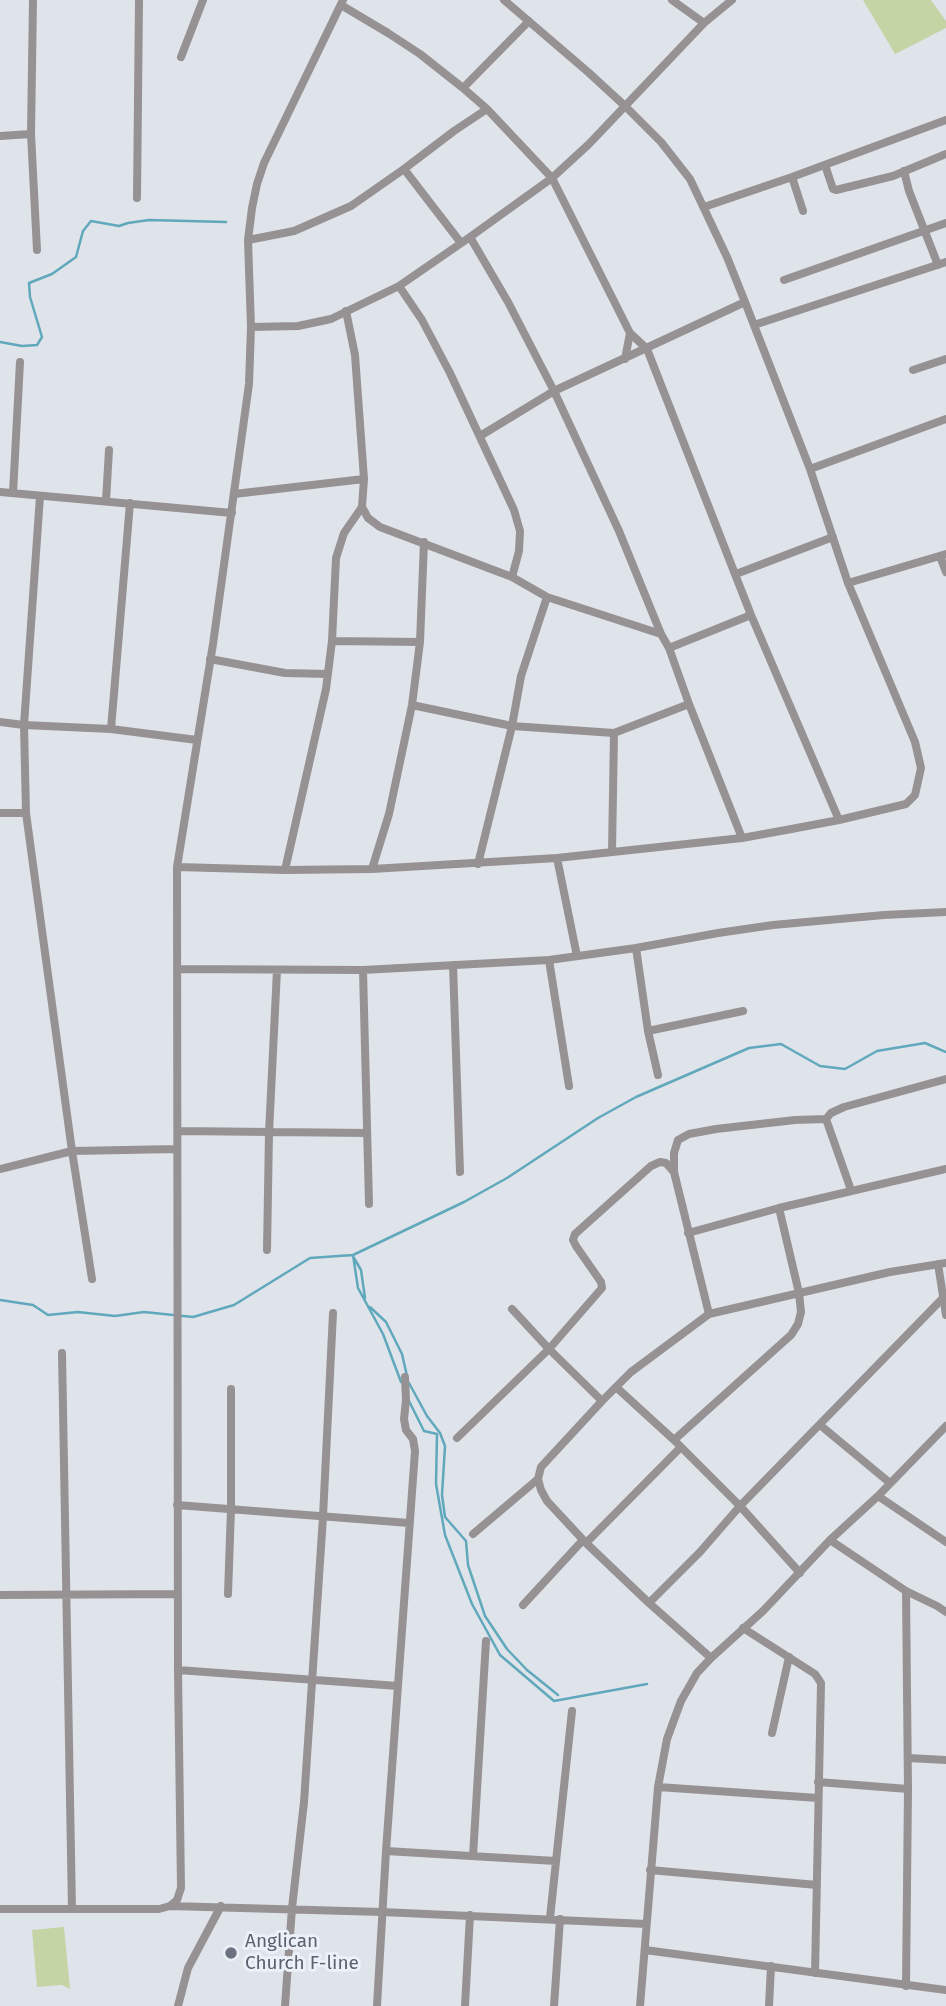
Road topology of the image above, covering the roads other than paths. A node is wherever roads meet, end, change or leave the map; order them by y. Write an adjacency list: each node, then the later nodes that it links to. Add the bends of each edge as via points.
1 (33, 0): 15 (street)
2 (139, 0): 23 (street)
3 (203, 0): 10 (street)
4 (504, 0): 8 (street)
5 (672, 0): 9 (street)
6 (732, 0): 9 (street)
7 (342, 2): 11 (street); 29 (street, via 264,163)
8 (528, 21): 11 (street); 12 (street)
9 (704, 23): 12 (street)
10 (181, 57)
11 (463, 89): 13 (street)
12 (625, 106): 22 (street); 24 (street, via 679,164)
13 (486, 110): 19 (street); 22 (street)
14 (946, 120): 18 (street)
15 (31, 134): 16 (street); 31 (street)
16 (0, 136)
17 (946, 153): 20 (street)
18 (825, 165): 20 (street, via 836,190); 21 (street)
19 (404, 169): 29 (street, via 329,217 294,231); 30 (street)
20 (904, 172): 27 (street)
21 (792, 177): 24 (street); 25 (street)
22 (551, 178): 28 (street); 39 (street)
23 (136, 198)
24 (704, 207): 35 (street)
25 (803, 211)
26 (946, 223): 27 (street)
27 (924, 231): 32 (street); 33 (street)
28 (470, 237): 30 (street); 45 (street)
29 (248, 240): 38 (street)
30 (461, 243): 34 (street)
31 (37, 250)
32 (942, 264): 37 (street)
33 (784, 280)
34 (399, 286): 36 (street); 47 (street, via 422,320)
35 (745, 302): 37 (street); 40 (street)
36 (346, 311): 38 (street, via 298,326); 50 (street, via 355,355)
37 (754, 325): 49 (street)
38 (251, 327): 53 (street, via 249,384)
39 (630, 333): 40 (street); 41 (street)
40 (647, 349): 41 (street); 63 (street)
41 (625, 359): 45 (street)
42 (946, 359): 44 (street)
43 (20, 362): 52 (street)
44 (913, 370)
45 (554, 391): 47 (street); 68 (street)
46 (946, 419): 49 (street)
47 (480, 436): 64 (street, via 520,531)
48 (109, 450): 55 (street)
49 (810, 470): 59 (street)
50 (364, 479): 53 (street); 57 (street)
51 (0, 492): 52 (street)
52 (13, 493): 54 (street)
53 (234, 494): 58 (street)
54 (40, 496): 55 (street); 77 (street)
55 (106, 501): 56 (street)
56 (131, 503): 58 (street); 79 (street)
57 (362, 507): 60 (street, via 380,527); 69 (street, via 344,533 336,558)
58 (232, 513): 72 (street)
59 (833, 537): 63 (street); 65 (street)
60 (424, 542): 64 (street); 70 (street)
61 (943, 555): 62 (street); 65 (street)
62 (946, 572)
63 (736, 574): 67 (street)
64 (512, 577): 66 (street)
65 (848, 583): 84 (street, via 915,742 920,768 915,795 906,804)
66 (547, 597): 68 (street); 78 (street, via 521,676)
67 (751, 615): 71 (street); 84 (street)
68 (661, 634): 71 (street)
69 (332, 641): 70 (street); 73 (street)
70 (420, 642): 74 (street)
71 (669, 648): 75 (street)
72 (211, 659): 73 (street, via 285,673); 81 (street)
73 (328, 674): 91 (street)
74 (412, 705): 78 (street); 90 (street)
75 (689, 705): 80 (street); 85 (street)
76 (0, 722): 77 (street)
77 (24, 725): 79 (street); 83 (street)
78 (512, 726): 80 (street); 88 (street)
79 (111, 729): 81 (street)
80 (614, 733): 86 (street)
81 (197, 740): 89 (street)
82 (0, 813): 83 (street)
83 (26, 813): 110 (street)
84 (839, 820): 85 (street)
85 (742, 838): 86 (street)
86 (612, 851): 87 (street)
87 (557, 858): 88 (street); 94 (street)
88 (478, 864): 90 (street)
89 (177, 867): 91 (street); 97 (street)
90 (372, 869): 91 (street)
91 (285, 870)
92 (946, 912): 93 (street, via 773,925)
93 (636, 948): 94 (street); 101 (street)
94 (577, 956): 95 (street)
95 (549, 960): 96 (street); 104 (street)
96 (453, 965): 99 (street); 113 (street)
97 (177, 969): 98 (street); 106 (street)
98 (277, 970): 99 (street); 107 (street)
99 (363, 970): 108 (street)
100 (743, 1011): 101 (street)
101 (648, 1031): 102 (street)
102 (658, 1075)
103 (946, 1079): 105 (street, via 844,1107)
104 (569, 1086)
105 (826, 1119): 114 (street, via 689,1134 675,1146); 115 (street)
106 (178, 1131): 107 (street); 109 (street)
107 (269, 1133): 108 (street); 119 (street)
108 (367, 1133): 116 (street)
109 (177, 1149): 110 (street); 141 (street)
110 (72, 1151): 111 (street); 121 (street)
111 (0, 1169)
112 (946, 1169): 115 (street)
113 (460, 1172)
114 (674, 1172): 118 (street); 128 (street, via 666,1163 651,1166 575,1234 573,1240 602,1288)
115 (851, 1190): 117 (street)
116 (369, 1204)
117 (779, 1208): 118 (street); 122 (street)
118 (688, 1233): 126 (street)
119 (267, 1250)
120 (942, 1263): 122 (street); 123 (street)
121 (92, 1279)
122 (799, 1293): 126 (street); 137 (street, via 801,1312 791,1335)
123 (942, 1299): 127 (street); 134 (street)
124 (512, 1309): 128 (street)
125 (333, 1313): 144 (street)
126 (709, 1314): 131 (street)
127 (946, 1315)
128 (549, 1349): 133 (street); 136 (street)
129 (62, 1353): 155 (street)
130 (405, 1377): 145 (street, via 404,1419 415,1451)
131 (616, 1387): 133 (street); 137 (street)
132 (231, 1389): 143 (street)
133 (602, 1401): 138 (street, via 541,1468)
134 (820, 1425): 139 (street); 142 (street)
135 (945, 1428): 139 (street)
136 (457, 1438)
137 (678, 1444): 142 (street); 148 (street)
138 (538, 1479): 146 (street); 148 (street, via 547,1501)
139 (890, 1483): 140 (street)
140 (878, 1496): 147 (street); 149 (street)
141 (177, 1505): 143 (street); 152 (street)
142 (740, 1506): 150 (street); 156 (street)
143 (231, 1509): 144 (street); 153 (street)
144 (323, 1517): 145 (street); 164 (street)
145 (409, 1523): 165 (street)
146 (473, 1534)
147 (830, 1540): 150 (street); 151 (street)
148 (585, 1542): 156 (street); 157 (street)
149 (946, 1542)
150 (800, 1573): 159 (street)
151 (906, 1591): 158 (street); 168 (street)
152 (177, 1594): 155 (street); 163 (street)
153 (228, 1594)
154 (0, 1595): 155 (street)
155 (66, 1595): 183 (street)
156 (649, 1603): 162 (street)
157 (523, 1605)
158 (946, 1612)
159 (743, 1628): 161 (street); 162 (street)
160 (486, 1641): 175 (street)
161 (789, 1657): 167 (street); 170 (street, via 821,1683)
162 (711, 1658): 171 (street, via 681,1701 667,1739)
163 (178, 1670): 164 (street); 179 (street, via 181,1888)
164 (313, 1680): 165 (street); 181 (street)
165 (398, 1686): 174 (street)
166 (572, 1711): 176 (street)
167 (772, 1733)
168 (908, 1758): 169 (street); 172 (street)
169 (946, 1760)
170 (818, 1782): 172 (street); 173 (street)
171 (658, 1787): 173 (street); 177 (street)
172 (908, 1790): 192 (street)
173 (818, 1798): 178 (street)
174 (386, 1851): 175 (street); 184 (street)
175 (472, 1856): 176 (street)
176 (556, 1861): 186 (street)
177 (650, 1870): 178 (street); 188 (street)
178 (817, 1885): 191 (street)
179 (170, 1906): 180 (street); 183 (street)
180 (221, 1906): 181 (street); 194 (street, via 188,1968)
181 (292, 1908): 184 (street); 195 (street)
182 (0, 1909): 183 (street)
183 (72, 1909)
184 (382, 1912): 185 (street); 196 (street)
185 (470, 1915): 186 (street); 197 (street)
186 (550, 1918): 187 (street)
187 (560, 1919): 188 (street); 198 (street)
188 (646, 1924): 189 (street)
189 (645, 1950): 190 (street); 199 (street)
190 (771, 1966): 191 (street); 200 (street)
191 (814, 1973): 192 (street)
192 (906, 1986): 193 (street)
193 (946, 1990)
194 (178, 2006)
195 (285, 2006)
196 (377, 2006)
197 (465, 2006)
198 (554, 2006)
199 (640, 2006)
200 (769, 2006)

